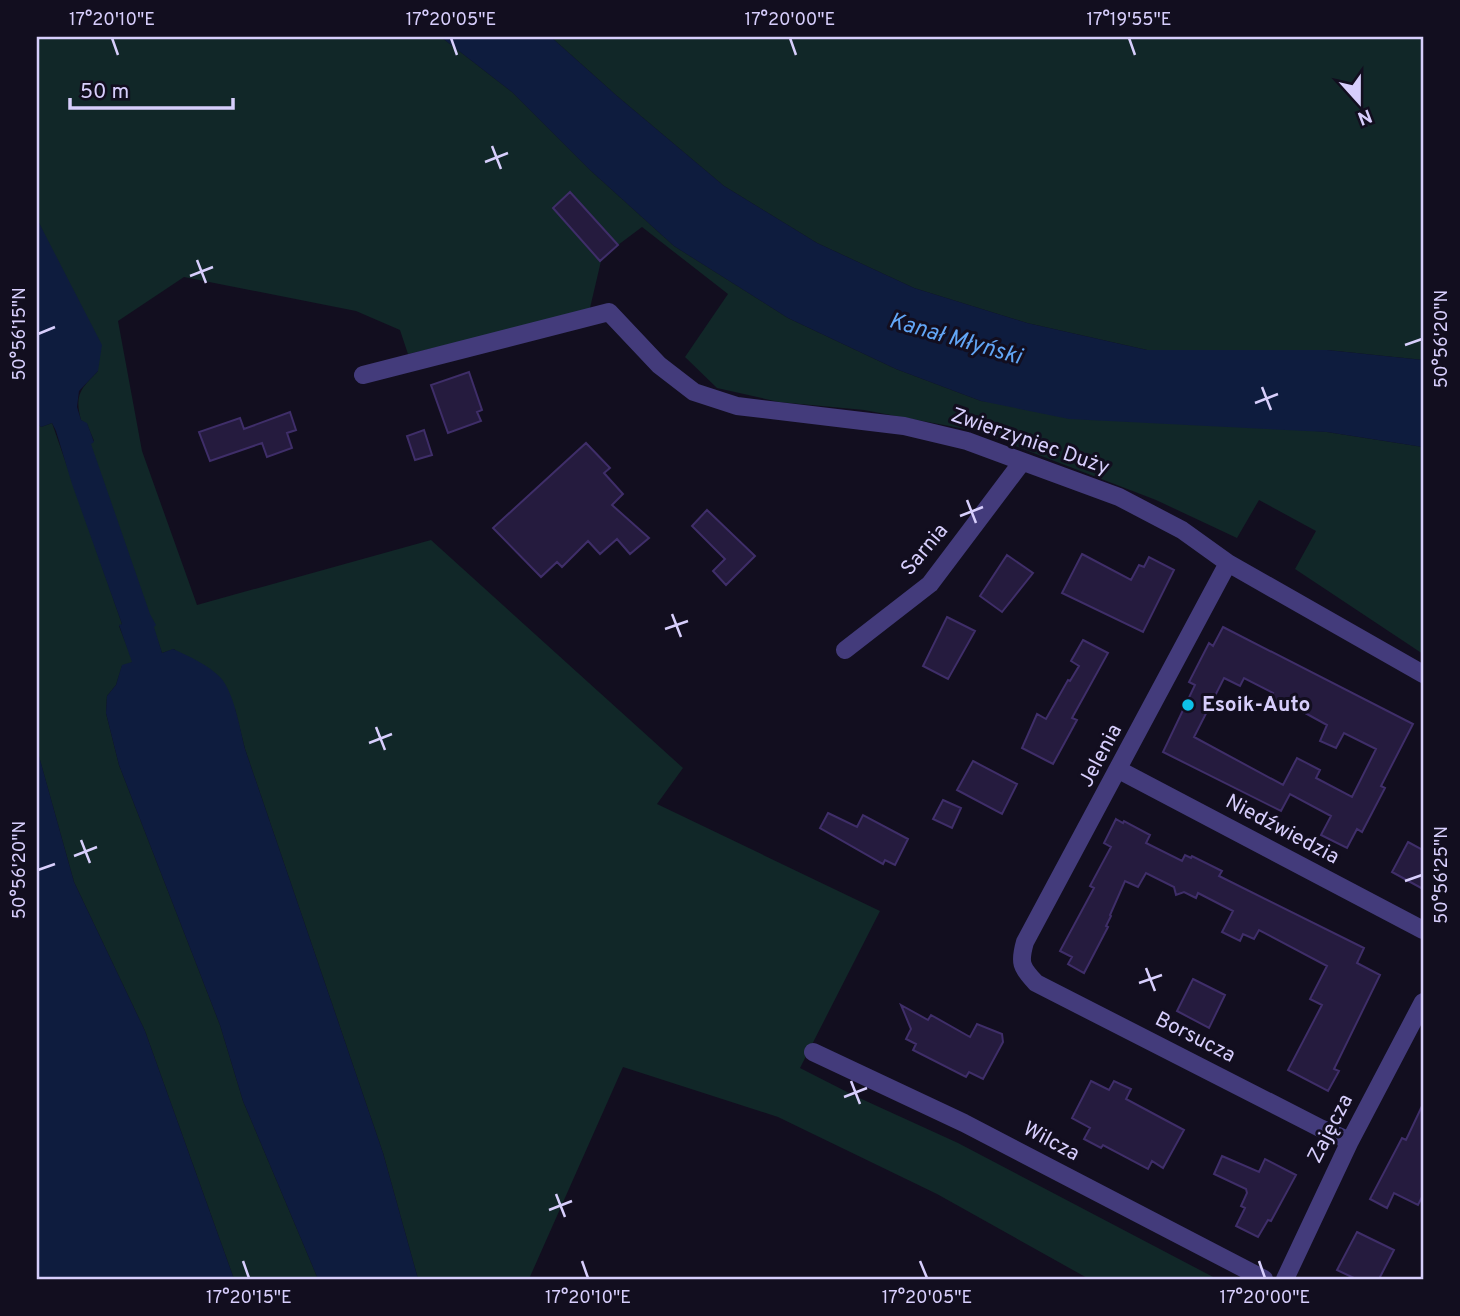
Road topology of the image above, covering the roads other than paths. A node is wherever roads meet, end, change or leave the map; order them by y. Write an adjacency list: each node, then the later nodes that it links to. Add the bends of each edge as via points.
1 (363, 375): 2 (street, Zwierzyniec Duży, via 609,312 659,365 694,392 737,406 904,426 967,441)
2 (1022, 462): 3 (street, Zwierzyniec Duży, via 1119,497 1182,530); 4 (street, Sarnia, via 930,584)
3 (1228, 563): 5 (street, Zwierzyniec Duży); 6 (street, Jelenia)
4 (845, 650)
5 (1423, 674)
6 (1119, 770): 7 (street, Niedźwiedzia); 8 (street, Jelenia, via 1026,942 1020,958)
7 (1423, 930)
8 (1024, 971): 11 (street, Borsucza, via 1036,984)
9 (1423, 1002): 11 (street, Zajęcza)
10 (813, 1052): 12 (street, Wilcza, via 964,1123)
11 (1350, 1141): 13 (street, Zajęcza)
12 (1264, 1279)
13 (1285, 1279)

